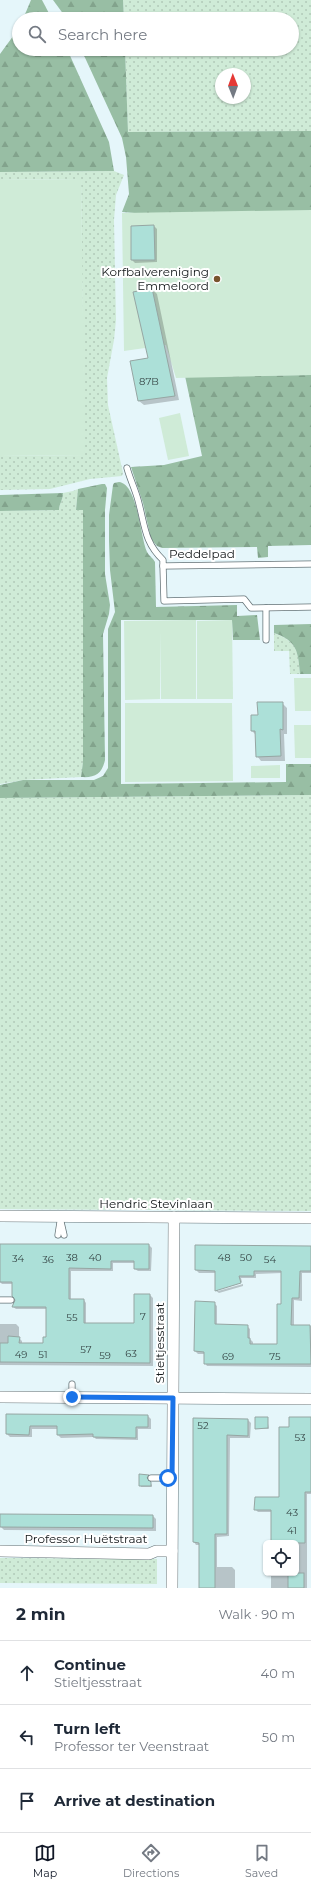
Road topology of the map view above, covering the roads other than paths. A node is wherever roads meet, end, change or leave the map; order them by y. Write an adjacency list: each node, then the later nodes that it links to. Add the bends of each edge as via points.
1 (127, 468): 3 (lane, Peddelpad, via 148,539 153,549 164,560)
2 (311, 564): 3 (lane, Peddelpad)
3 (164, 566): 5 (lane, via 164,601 244,599 251,608)
4 (311, 607): 5 (lane)
5 (266, 608): 6 (lane)
6 (266, 640)
7 (0, 1216): 10 (street, Hendric Stevinlaan)
8 (174, 1217): 9 (street, Hendric Stevinlaan); 10 (street, Hendric Stevinlaan); 17 (street, Stieltjesstraat)
9 (311, 1218)
10 (61, 1219): 11 (lane)
11 (61, 1235)
12 (0, 1300): 13 (lane)
13 (11, 1300)
14 (72, 1384): 16 (lane)
15 (0, 1397): 16 (street)
16 (72, 1397): 17 (street)
17 (173, 1398): 18 (street); 20 (street, Stieltjesstraat)
18 (311, 1399)
19 (152, 1478): 20 (lane)
20 (172, 1478): 22 (street, Stieltjesstraat)
21 (0, 1551): 22 (street, Professor Huëtstraat, via 149,1554 156,1551)
22 (172, 1551): 23 (street, Stieltjesstraat)
23 (172, 1588)

